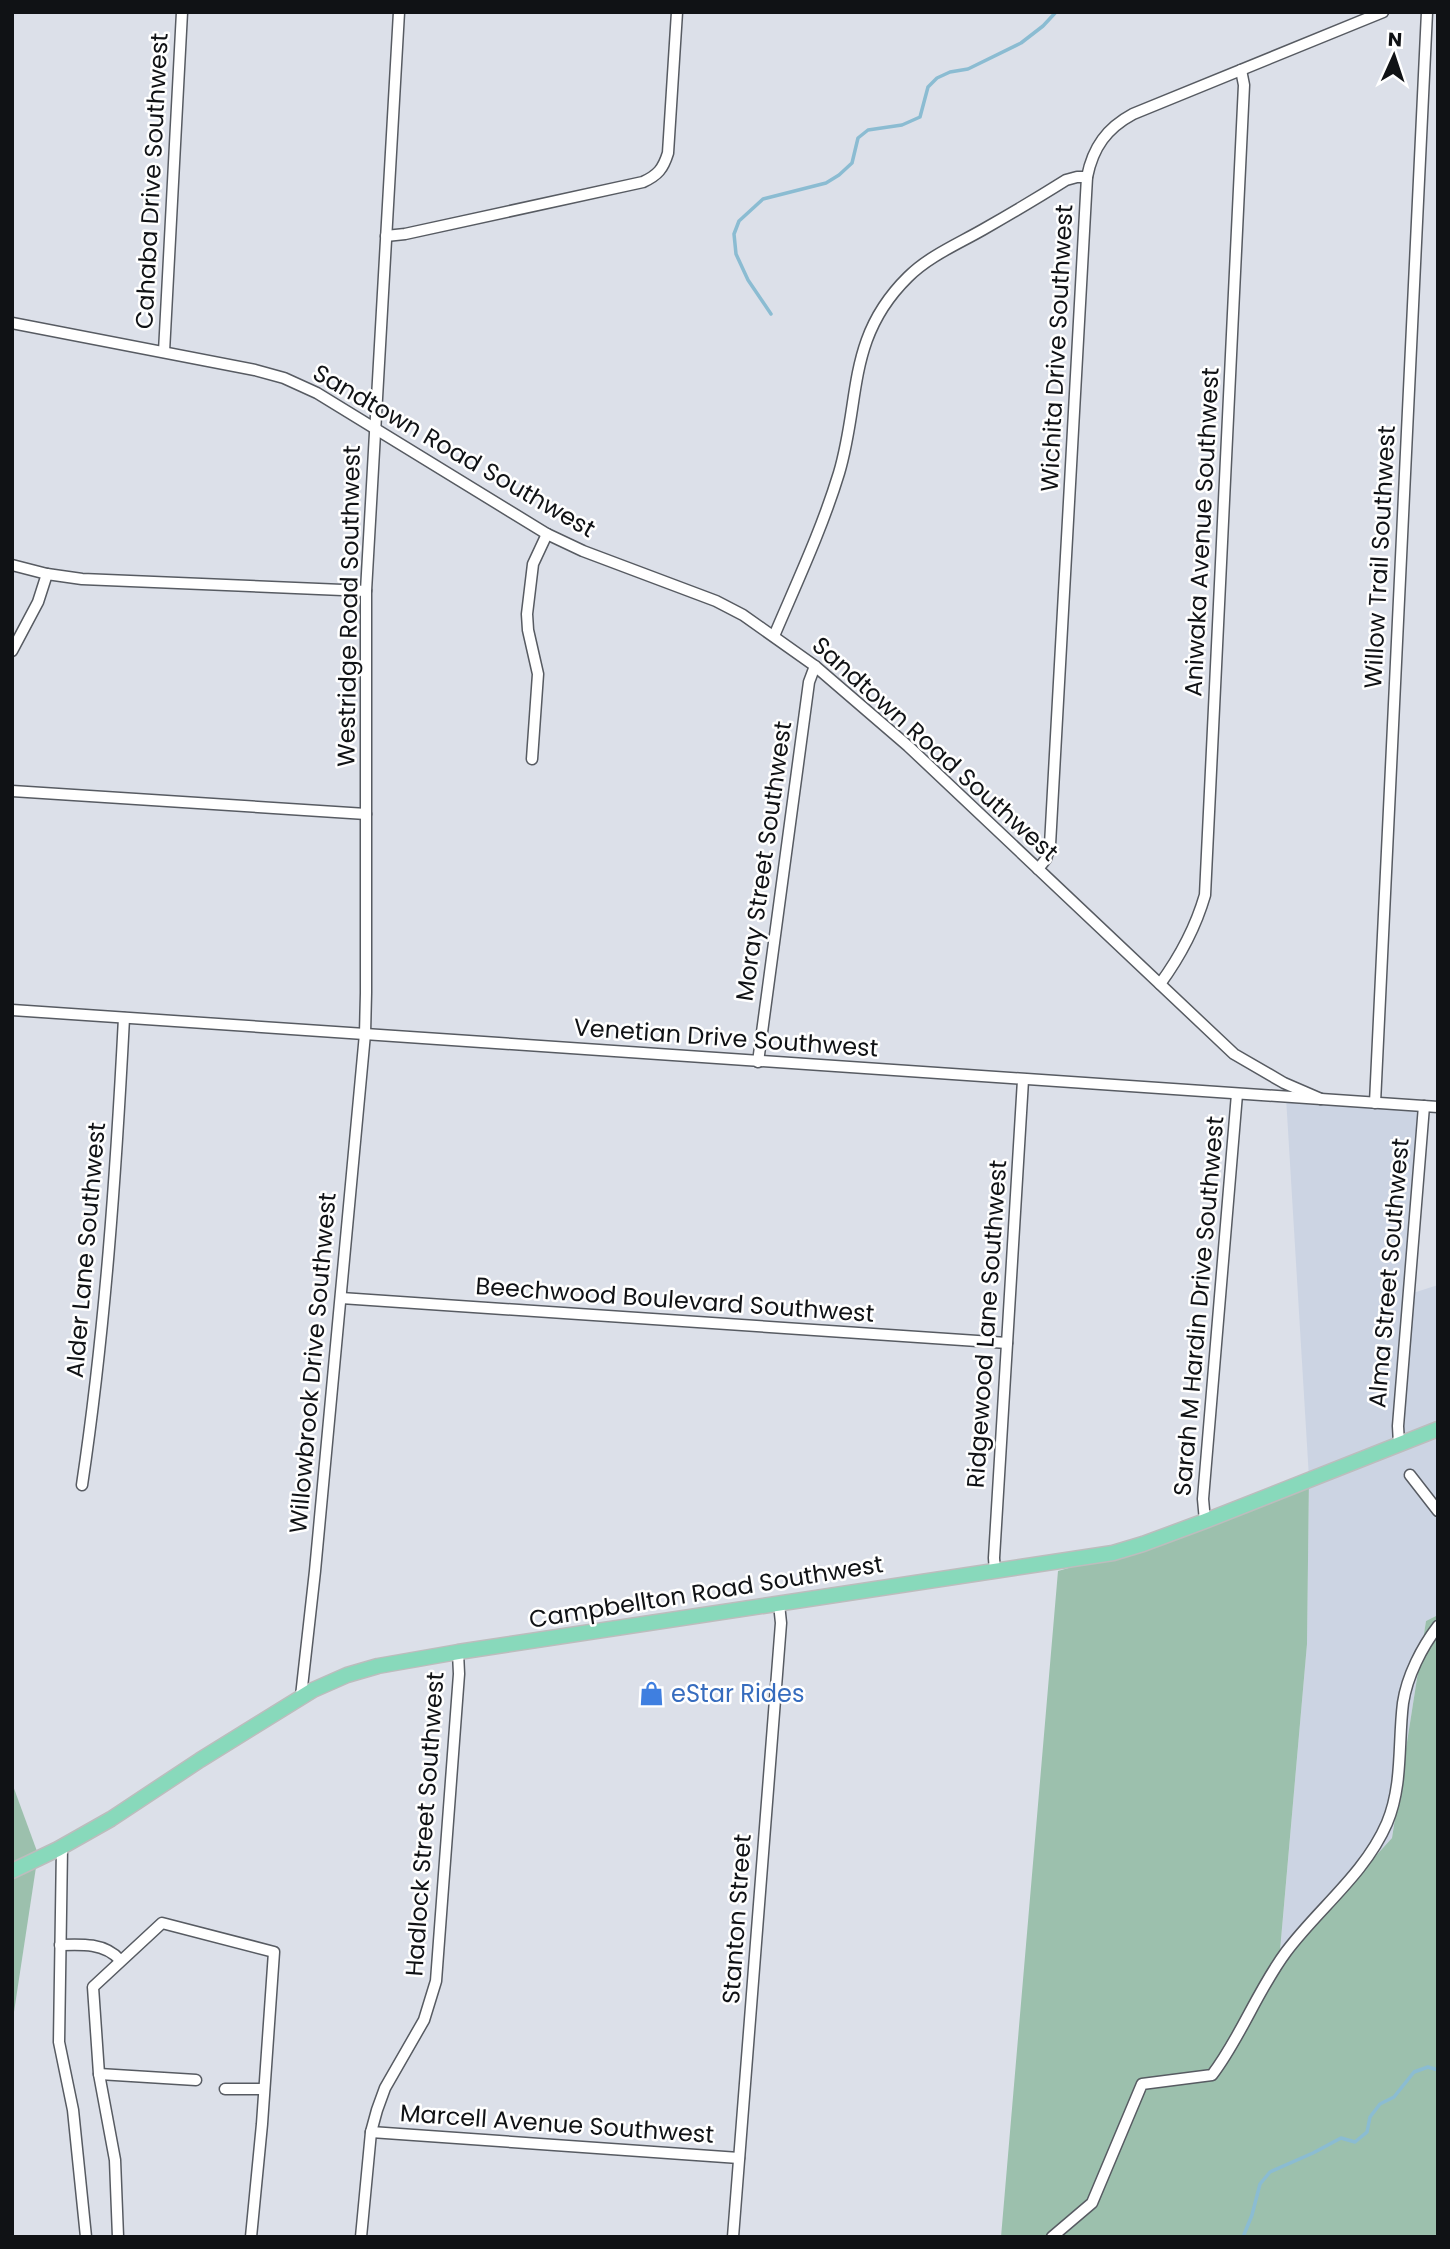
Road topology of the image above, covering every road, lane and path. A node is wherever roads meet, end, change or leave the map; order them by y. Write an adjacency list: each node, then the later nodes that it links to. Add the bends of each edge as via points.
1 (182, 12): 10 (street, Cahaba Drive Southwest)
2 (399, 12): 8 (street, Westridge Road Southwest)
3 (677, 12): 8 (street, via 668,153 656,176)
4 (1383, 12): 6 (street, Wichita Drive Southwest)
5 (1427, 12): 31 (street, Willow Trail Southwest)
6 (1241, 70): 7 (street, Wichita Drive Southwest, via 1121,121 1098,145); 23 (street, Aniwaka Avenue Southwest, via 1244,99 1205,895 1200,914)
7 (1087, 177): 16 (street, via 1066,180 937,254 908,276 884,304 859,360 839,474); 22 (street, Wichita Drive Southwest, via 1050,845)
8 (386, 236): 11 (street, Westridge Road Southwest)
9 (12, 323): 10 (street, Sandtown Road Southwest)
10 (164, 352): 11 (street, Sandtown Road Southwest, via 284,378)
11 (375, 429): 12 (street, Sandtown Road Southwest); 15 (street, Westridge Road Southwest)
12 (547, 534): 16 (street, Sandtown Road Southwest, via 716,601); 19 (street, via 533,564 527,614 538,674)
13 (12, 565): 14 (street)
14 (47, 574): 15 (street); 17 (street, via 38,603)
15 (366, 591): 21 (street, Westridge Road Southwest)
16 (774, 636): 18 (street, Sandtown Road Southwest)
17 (12, 651)
18 (815, 666): 22 (street, Sandtown Road Southwest); 27 (street, Moray Street Southwest, via 809,682)
19 (532, 759)
20 (12, 791): 21 (street)
21 (366, 814): 26 (street, Westridge Road Southwest)
22 (1038, 869): 23 (street, Sandtown Road Southwest)
23 (1160, 984): 30 (street, Sandtown Road Southwest, via 1234,1054)
24 (12, 1010): 25 (street, Venetian Drive Southwest)
25 (124, 1018): 26 (street, Venetian Drive Southwest); 39 (street, Alder Lane Southwest, via 92,1417)
26 (365, 1034): 27 (street, Venetian Drive Southwest); 34 (street, Willowbrook Drive Southwest)
27 (758, 1062): 28 (street, Venetian Drive Southwest)
28 (1023, 1080): 29 (street, Venetian Drive Southwest); 35 (street, Ridgewood Lane Southwest)
29 (1237, 1094): 30 (street, Venetian Drive Southwest); 41 (street, Sarah M Hardin Drive Southwest, via 1203,1499)
30 (1321, 1100): 31 (street, Venetian Drive Southwest)
31 (1375, 1103): 32 (street, Venetian Drive Southwest)
32 (1424, 1106): 33 (street, Venetian Drive Southwest); 37 (street, Alma Street Southwest)
33 (1438, 1107)
34 (341, 1298): 35 (street, Beechwood Boulevard Southwest); 46 (street, Willowbrook Drive Southwest)
35 (1007, 1343): 42 (street, Ridgewood Lane Southwest)
36 (1438, 1429): 37 (main road, Campbellton Road Southwest)
37 (1399, 1444): 41 (main road, Campbellton Road Southwest)
38 (1410, 1475): 40 (street)
39 (82, 1485)
40 (1438, 1511)
41 (1205, 1521): 42 (main road, Campbellton Road Southwest, via 1112,1553)
42 (995, 1572): 43 (main road, Campbellton Road Southwest)
43 (779, 1604): 45 (main road, Campbellton Road Southwest); 56 (street, Stanton Street)
44 (1438, 1626): 62 (street, via 1407,1684 1396,1794 1375,1847 1284,1954 1212,2075 1142,2084 1092,2203)
45 (458, 1652): 46 (main road, Campbellton Road Southwest, via 378,1666); 55 (street, Hadlock Street Southwest, via 436,1981 424,2020 385,2088)
46 (301, 1696): 47 (main road, Campbellton Road Southwest)
47 (62, 1847): 48 (main road, Campbellton Road Southwest); 49 (street)
48 (12, 1871)
49 (60, 1945): 50 (street, via 102,1947); 57 (street, via 59,2042 73,2110)
50 (120, 1960): 51 (street, via 93,1987); 54 (street, via 162,1923 274,1952)
51 (99, 2074): 52 (street); 58 (street, via 115,2160)
52 (196, 2080)
53 (225, 2089): 54 (street)
54 (264, 2089): 59 (street)
55 (371, 2132): 56 (street, Marcell Avenue Southwest); 60 (street, Hadlock Street Southwest)
56 (739, 2158): 61 (street, Stanton Street)
57 (86, 2237)
58 (118, 2237)
59 (251, 2237)
60 (361, 2237)
61 (733, 2237)
62 (1052, 2237)

